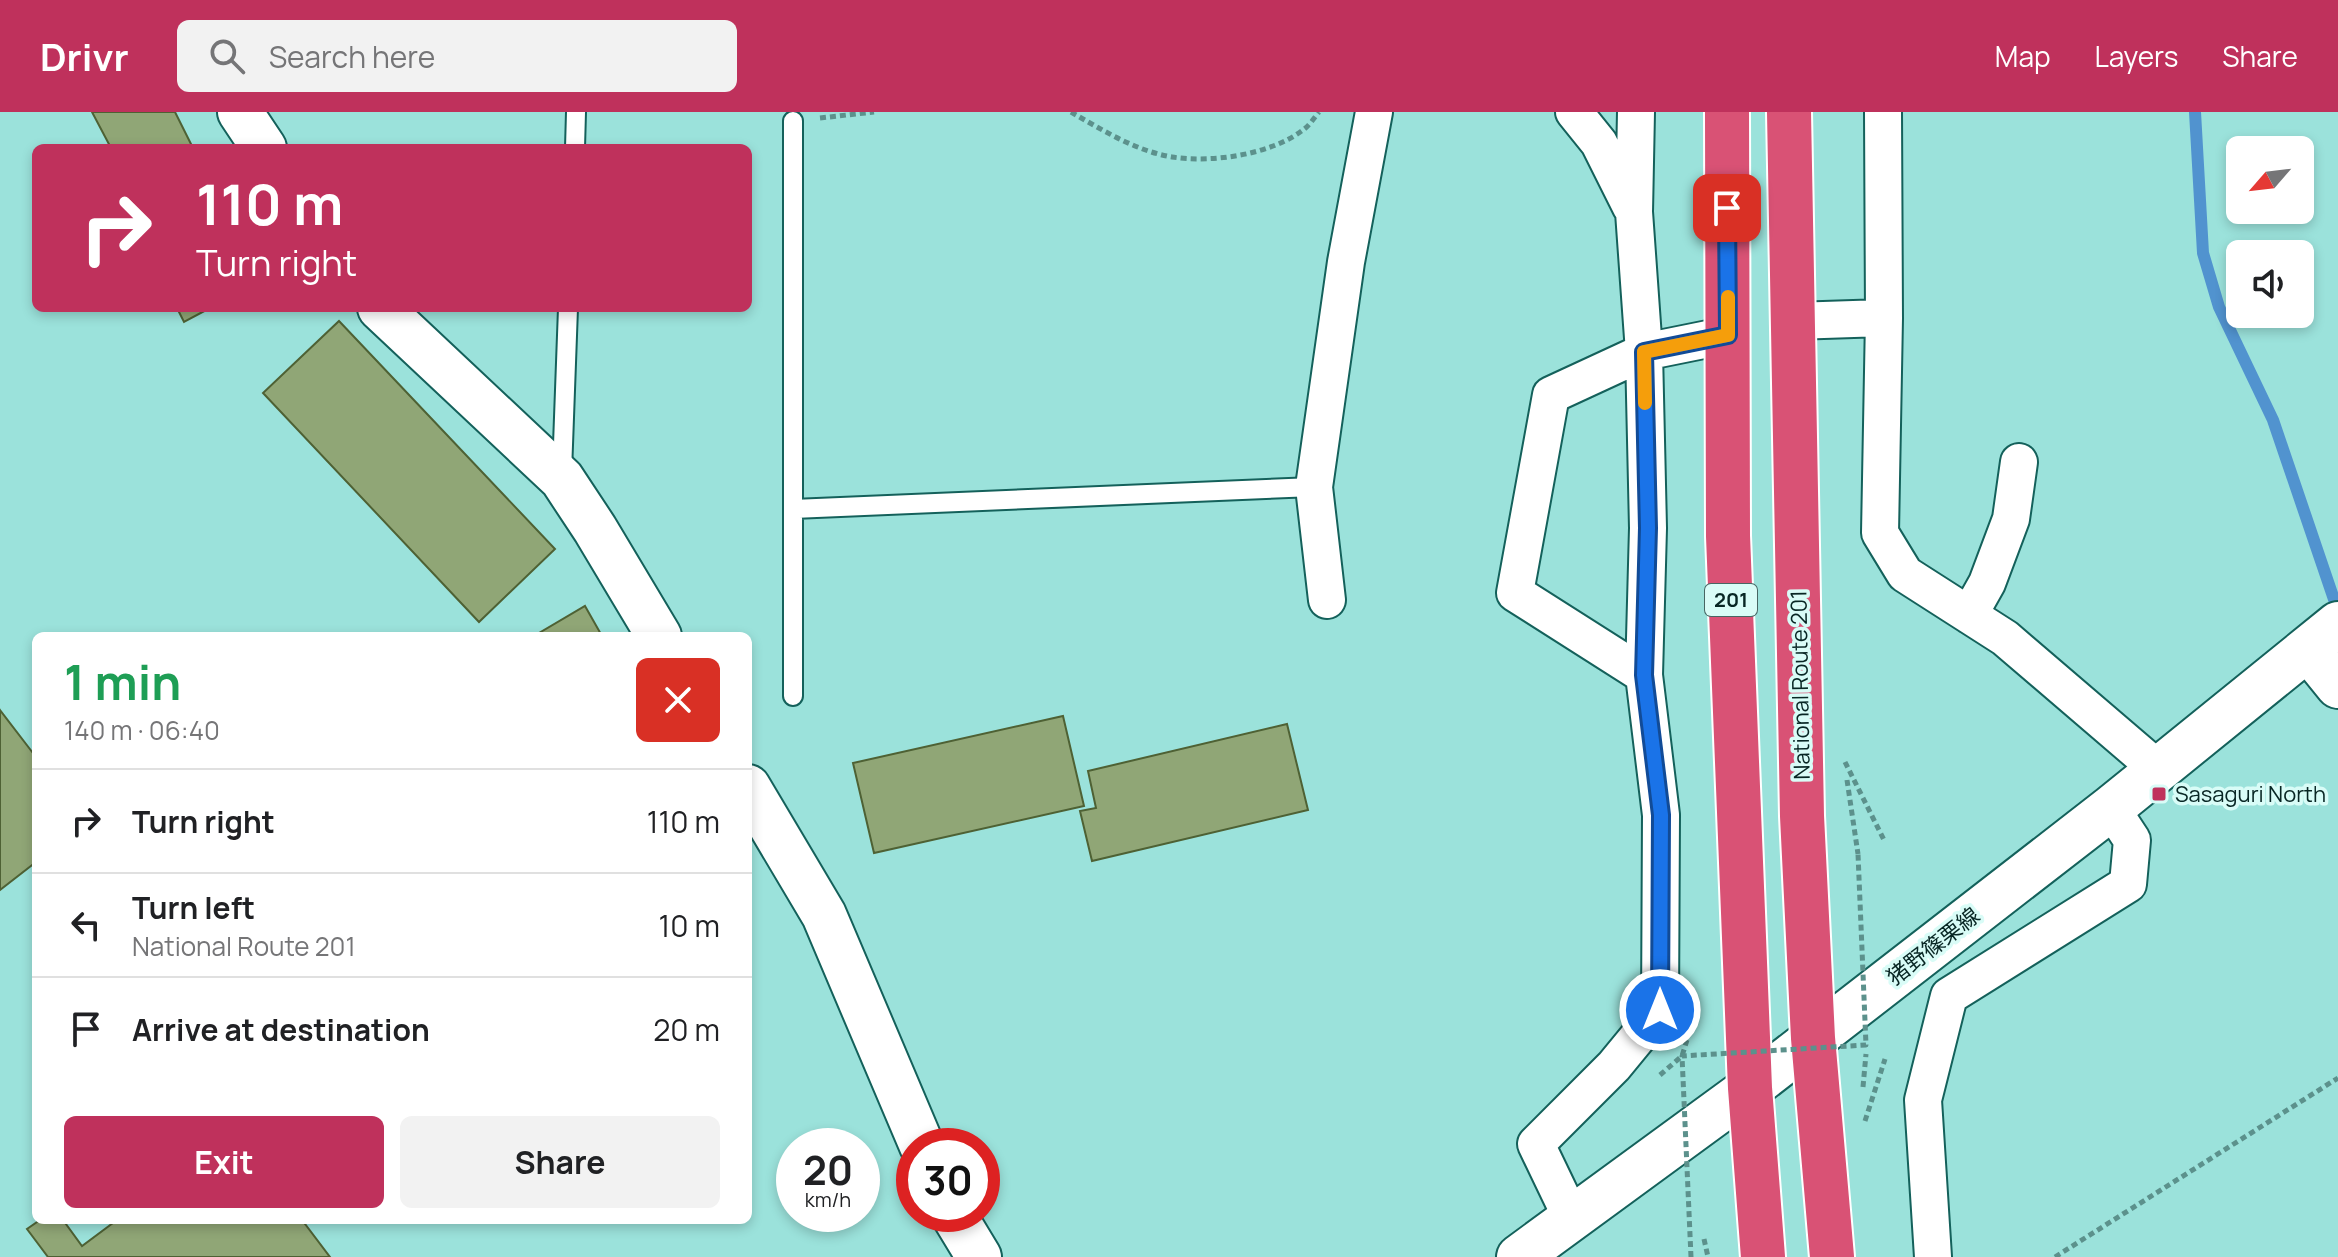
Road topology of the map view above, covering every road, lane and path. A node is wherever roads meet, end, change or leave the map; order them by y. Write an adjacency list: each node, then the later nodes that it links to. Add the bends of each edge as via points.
1 (240, 112): 13 (main road)
2 (576, 112): 14 (lane)
3 (874, 112): 12 (path)
4 (1071, 112): 5 (path, via 1115,138 1172,157 1226,157 1263,151 1304,130)
5 (1319, 112)
6 (1374, 112): 24 (street)
7 (1574, 112): 15 (street, via 1599,143)
8 (1636, 112): 15 (street)
9 (1727, 112): 20 (highway, 201)
10 (1789, 112): 19 (highway, National Route 201)
11 (1883, 112): 18 (street)
12 (793, 121): 25 (lane)
13 (261, 144)
14 (575, 144)
15 (1634, 212): 21 (street)
16 (384, 312): 23 (main road)
17 (568, 312): 23 (lane)
18 (1884, 318): 19 (street); 27 (street, via 1880,533 1905,574)
19 (1793, 321): 37 (highway, National Route 201, via 1802,816)
20 (1728, 335): 21 (street); 41 (highway, 201, via 1728,536)
21 (1644, 352): 30 (street); 30 (street, via 1551,395 1515,593)
22 (2019, 462): 27 (street, via 2011,519)
23 (562, 479): 28 (main road)
24 (1314, 487): 25 (lane); 26 (street)
25 (793, 509): 32 (lane)
26 (1327, 600)
27 (1969, 615): 33 (street, via 2005,638)
28 (657, 632)
29 (2323, 636): 31 (main road); 33 (main road, 猪野篠栗線)
30 (1644, 675): 43 (street, via 1661,815 1660,1010 1614,1066 1536,1144)
31 (2338, 686)
32 (793, 696)
33 (2159, 770): 35 (main road, 猪野篠栗線)
34 (752, 794): 42 (main road, via 824,915)
35 (2111, 808): 37 (main road, 猪野篠栗線); 52 (street, via 2132,840 2128,884 1949,996 1923,1100)
36 (1885, 842): 38 (path, bridge, via 1844,760 1858,854)
37 (1813, 1038): 41 (main road, 猪野篠栗線); 51 (highway, National Route 201)
38 (1866, 1045): 39 (path, via 1861,1130); 48 (path, bridge, via 1682,1056)
39 (1885, 1059)
40 (2338, 1078): 53 (path)
41 (1750, 1088): 43 (main road, 猪野篠栗線); 50 (highway, 201)
42 (914, 1128)
43 (1572, 1219): 47 (main road, 猪野篠栗線)
44 (964, 1232): 46 (main road)
45 (1704, 1239): 49 (path)
46 (979, 1257)
47 (1520, 1257)
48 (1691, 1257)
49 (1708, 1257)
50 (1763, 1257)
51 (1832, 1257)
52 (1933, 1257)
53 (2055, 1257)

